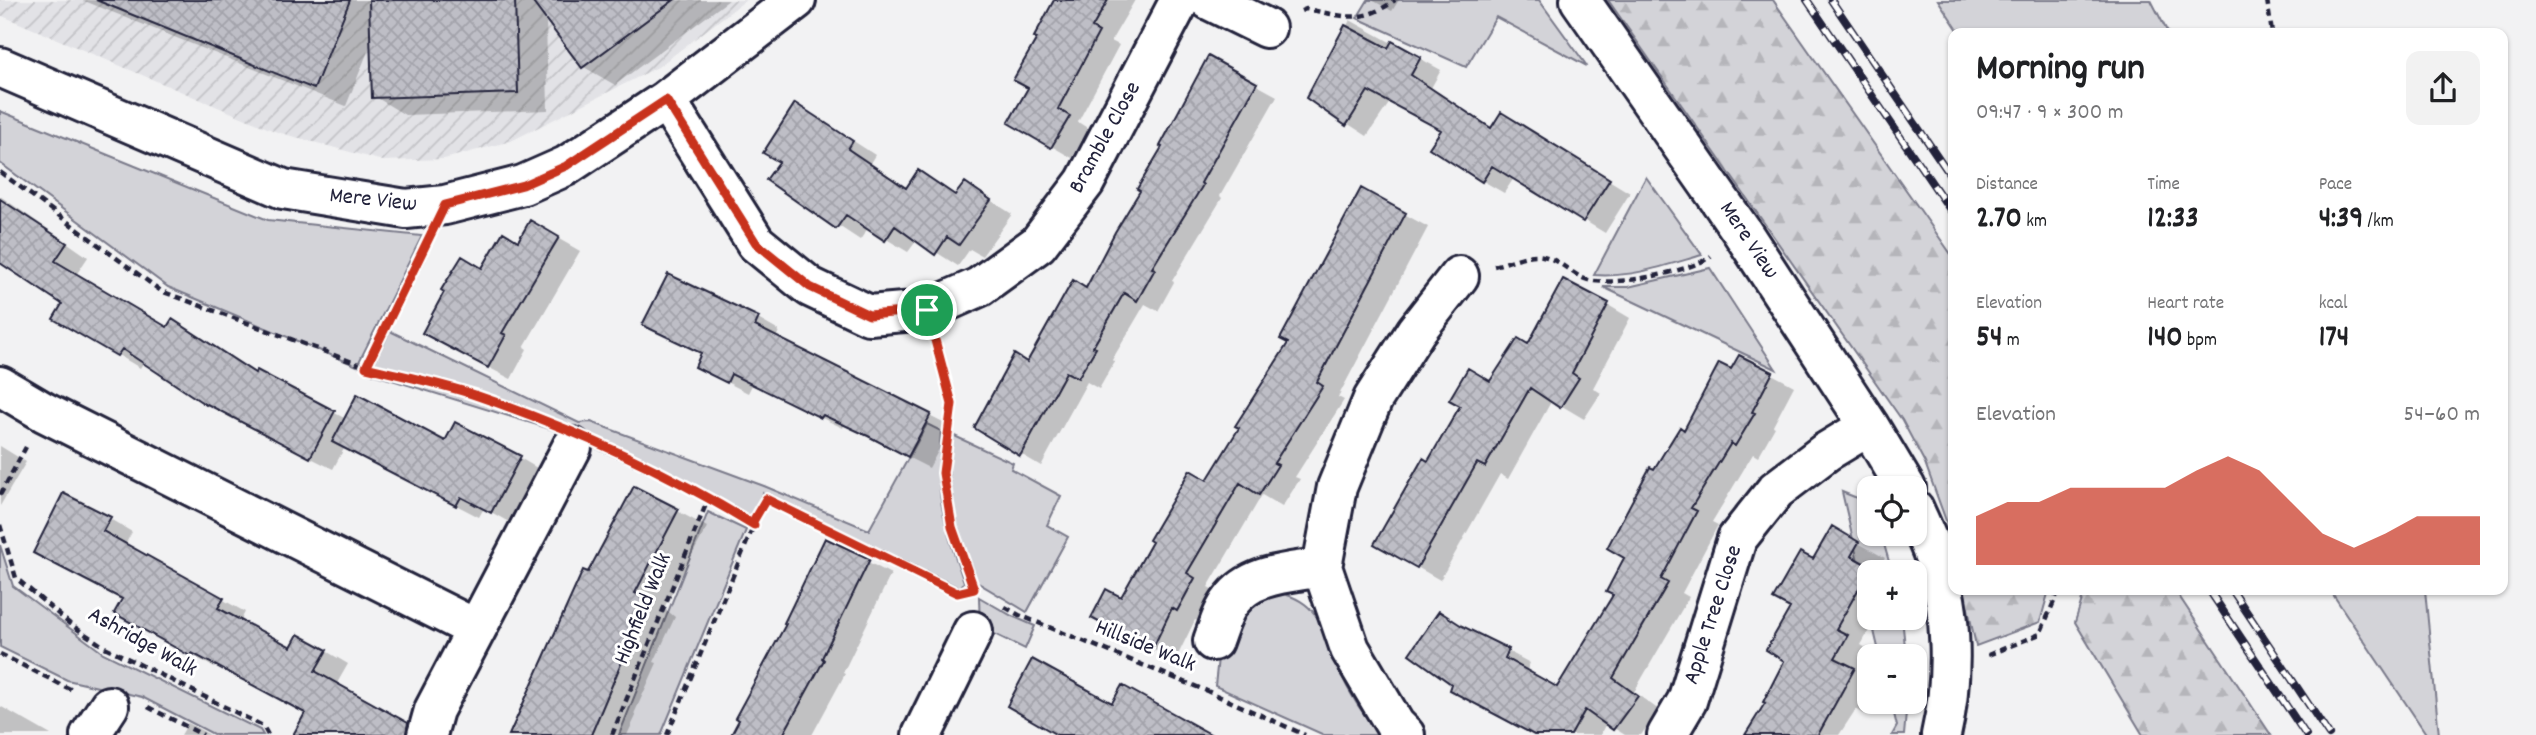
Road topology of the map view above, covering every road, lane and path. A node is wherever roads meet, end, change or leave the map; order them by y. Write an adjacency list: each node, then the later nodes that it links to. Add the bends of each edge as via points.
1 (796, 0): 10 (street, Mere View)
2 (1180, 0): 15 (street, Bramble Close, via 1085,182 1038,244 979,286)
3 (1209, 0): 7 (street)
4 (1395, 0): 7 (path, via 1357,18 1306,9)
5 (1580, 0): 13 (street, Mere View)
6 (2267, 0): 8 (path)
7 (1266, 28)
8 (2271, 28)
9 (0, 66): 12 (street, Mere View, via 283,189 406,209)
10 (666, 100): 12 (street, Mere View, via 566,166 523,185); 15 (street, Bramble Close, via 756,243 810,287 869,315)
11 (0, 172): 16 (path, via 161,290)
12 (445, 205): 16 (path)
13 (1742, 232): 14 (path, via 1706,261 1623,282 1585,279 1566,265 1535,255); 19 (street, Mere View)
14 (1459, 276): 27 (street, via 1416,331 1373,399 1337,487)
15 (927, 310): 28 (path, via 952,404 943,473 952,527)
16 (366, 367): 20 (path, via 472,394)
17 (0, 386): 18 (street)
18 (44, 412): 22 (path); 32 (street)
19 (1870, 426): 21 (street, Mere View); 43 (street, Apple Tree Close, via 1776,490 1737,539 1686,701)
20 (577, 439): 23 (path); 32 (street)
21 (1899, 476)
22 (0, 495)
23 (709, 497): 24 (path); 38 (path, Highfield Walk)
24 (753, 524): 28 (path, via 766,499 957,593); 39 (path)
25 (0, 525): 36 (path, Ashridge Walk, via 16,578 70,624 103,646 263,726)
26 (1927, 541): 35 (street, via 1948,620)
27 (1322, 567): 34 (street, via 1247,583 1229,602); 42 (street, via 1350,649)
28 (974, 589): 29 (path)
29 (985, 595)
30 (2057, 595): 35 (path, via 2040,634)
31 (996, 602): 41 (path, Hillside Walk)
32 (476, 629): 37 (street, via 434,710)
33 (973, 631): 40 (street)
34 (1213, 641)
35 (1949, 671): 44 (street)
36 (268, 735)
37 (427, 735)
38 (612, 735)
39 (667, 735)
40 (922, 735)
41 (1305, 735)
42 (1405, 735)
43 (1667, 735)
44 (1941, 735)

